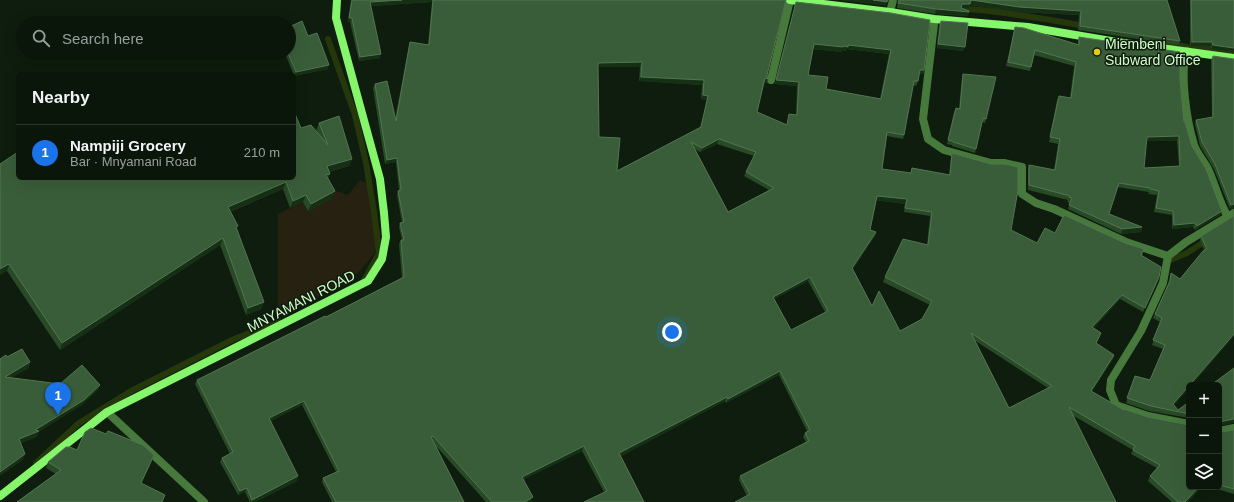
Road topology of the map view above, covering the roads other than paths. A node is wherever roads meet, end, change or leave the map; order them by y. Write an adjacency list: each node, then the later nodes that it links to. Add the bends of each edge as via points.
1 (337, 0): 11 (street, MNYAMANI ROAD, via 336,18 380,179 386,237 382,259 368,281)
2 (790, 0): 4 (street); 8 (street)
3 (893, 0): 4 (street)
4 (890, 12): 5 (street)
5 (934, 19): 6 (street, via 1028,27); 10 (street, via 923,119 928,139 944,150 1022,167 1022,194 1036,203 1126,242)
6 (1187, 51): 7 (street); 9 (street, via 1184,59 1185,106 1194,146 1209,171 1219,201)
7 (1234, 58)
8 (772, 80)
9 (1231, 215): 10 (street)
10 (1168, 256): 12 (street, via 1163,283 1142,330 1111,380 1110,390 1116,405 1148,416)
11 (107, 412): 15 (street, MNYAMANI ROAD); 16 (street)
12 (1186, 423)
13 (1234, 428): 14 (street)
14 (1222, 431)
15 (0, 496)
16 (204, 502)

